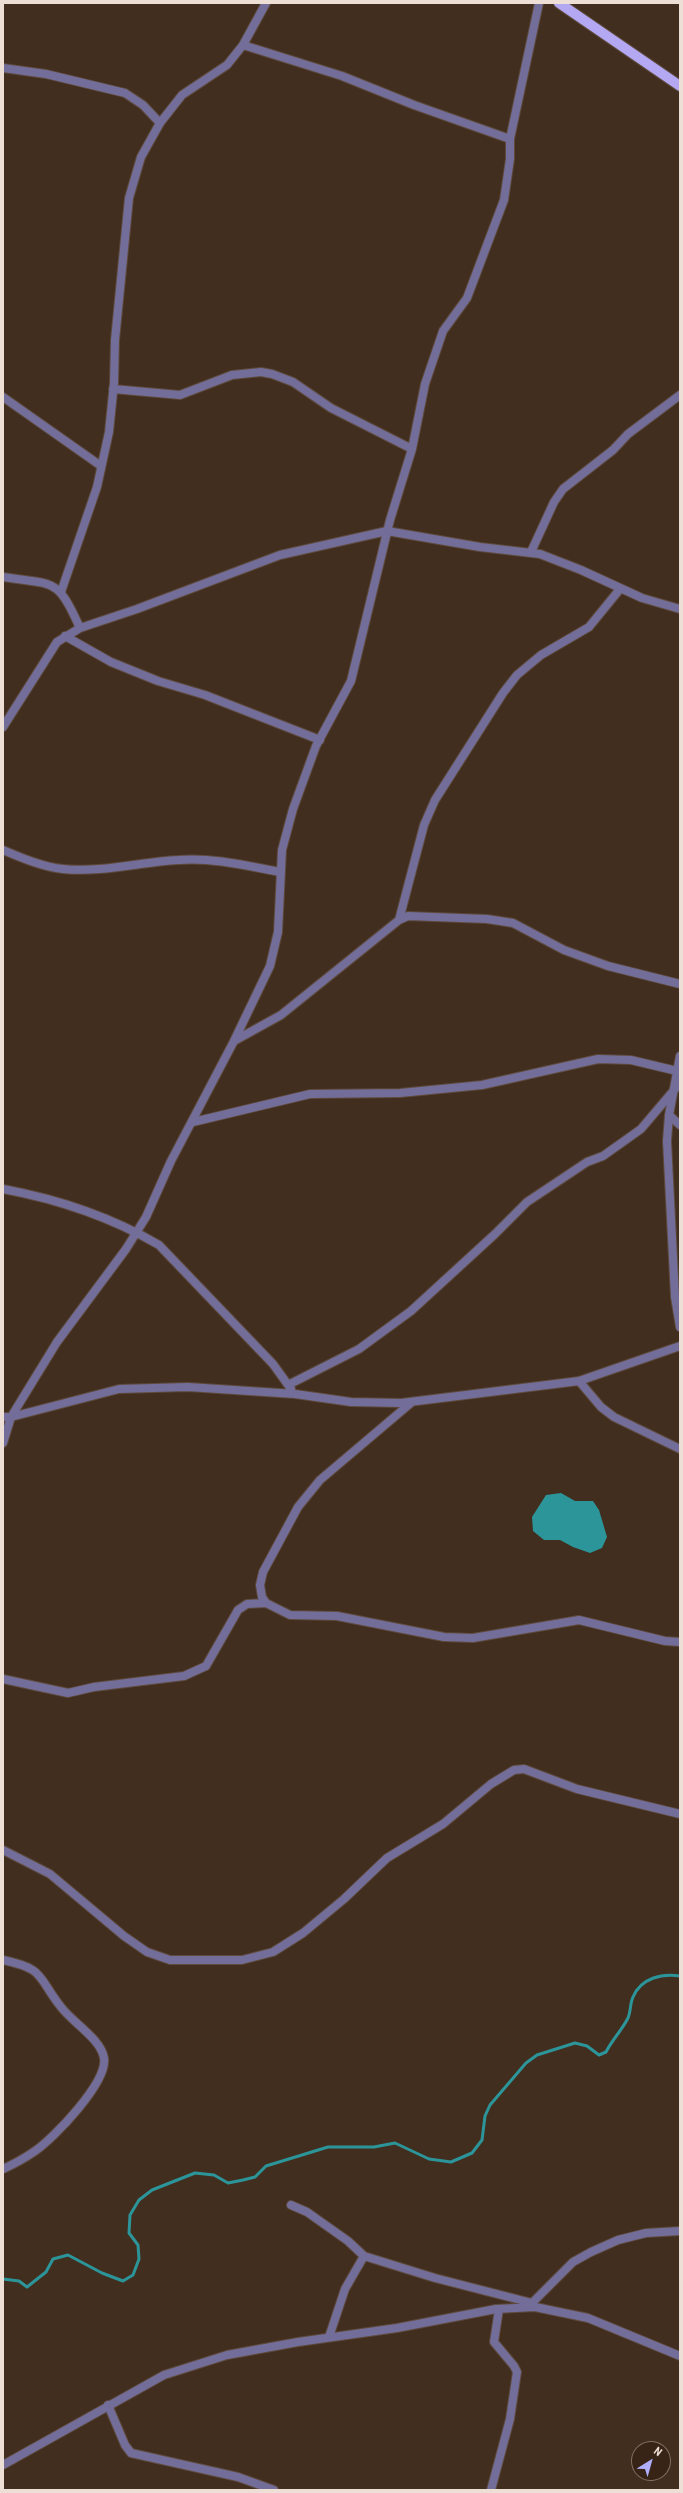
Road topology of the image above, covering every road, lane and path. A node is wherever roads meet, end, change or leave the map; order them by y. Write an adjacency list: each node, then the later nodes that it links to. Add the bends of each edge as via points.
1 (266, 3): 4 (street)
2 (539, 3): 8 (street)
3 (559, 3): 6 (main road)
4 (243, 45): 7 (street, via 226,65 188,89); 8 (street, via 342,76)
5 (3, 68): 7 (street, via 46,74 125,93 143,105)
6 (680, 86)
7 (160, 123): 9 (street, via 141,158 129,198 115,340)
8 (510, 139): 12 (street, via 504,200 467,298 443,331 425,384)
9 (113, 389): 12 (street, via 180,395 232,375 261,372 272,374 293,382 331,408); 13 (street, via 109,432)
10 (680, 395): 15 (street, via 628,434 613,450 563,489 554,502)
11 (3, 397): 13 (street)
12 (412, 449): 14 (street)
13 (101, 466): 18 (street)
14 (387, 531): 15 (street, via 480,547); 20 (street, via 280,555); 23 (street, via 351,681)
15 (531, 552): 17 (street, via 581,570)
16 (3, 577): 18 (street, via 44,582)
17 (620, 589): 19 (street); 26 (street, via 589,627 541,655 517,675 503,693 435,800 424,825)
18 (61, 592): 20 (street)
19 (680, 609)
20 (80, 628): 21 (street)
21 (65, 636): 22 (street, via 49,653); 23 (street, via 124,667 158,681 205,694)
22 (3, 727)
23 (320, 740): 25 (street, via 293,809 282,850)
24 (3, 850): 25 (street, via 29,861 63,869 144,865 179,860 235,864)
25 (280, 872): 28 (street, via 278,932 270,966)
26 (398, 920): 27 (street, via 408,916 434,916 513,923 564,950 608,966); 28 (street, via 281,1015)
27 (680, 984)
28 (234, 1041): 34 (street)
29 (680, 1056): 30 (street)
30 (677, 1070): 32 (street); 34 (street, via 631,1060 598,1059 482,1085 400,1093 310,1094)
31 (680, 1084): 32 (street)
32 (673, 1090): 33 (street); 42 (street, via 642,1129 527,1202 410,1311 359,1349)
33 (669, 1116): 35 (street); 38 (street, via 667,1141)
34 (193, 1122): 37 (street)
35 (680, 1125)
36 (3, 1189): 37 (street, via 49,1199)
37 (137, 1232): 42 (street, via 160,1244 272,1364); 45 (street, via 57,1342)
38 (678, 1298): 39 (street)
39 (680, 1327)
40 (680, 1346): 41 (street)
41 (579, 1381): 44 (street); 47 (street, via 601,1407 614,1417)
42 (288, 1385): 43 (street)
43 (295, 1394): 44 (street, via 351,1402); 45 (street, via 188,1387 119,1389)
44 (412, 1402): 48 (street, via 320,1480 298,1507 263,1572 260,1585)
45 (7, 1417): 46 (street)
46 (3, 1443)
47 (680, 1449)
48 (266, 1603): 49 (street, via 290,1615 337,1616 444,1637 473,1638 579,1620 665,1641); 50 (street, via 247,1604 238,1610 206,1666 184,1676 94,1687 68,1693)
49 (680, 1642)
50 (3, 1679)
51 (680, 1814): 52 (street, via 577,1789 524,1769 514,1770 491,1784 443,1824 386,1858 344,1899 303,1933 273,1952 234,1960 170,1960 147,1952 50,1874)
52 (3, 1850)
53 (3, 1960): 54 (street, via 31,1968 41,1974 61,2008 99,2046 104,2058 102,2070 82,2105 36,2150)
54 (3, 2169)
55 (291, 2205): 57 (street, via 307,2212)
56 (680, 2232): 58 (street, via 646,2233 618,2240 591,2252 573,2262)
57 (364, 2256): 58 (street); 60 (street, via 345,2289)
58 (530, 2305): 59 (street); 61 (street, via 588,2318)
59 (499, 2309): 60 (street, via 397,2328); 65 (street, via 494,2342 517,2372 510,2419)
60 (329, 2337): 62 (street, via 227,2355 164,2375)
61 (680, 2356)
62 (108, 2405): 63 (street); 64 (street, via 131,2453 238,2477)
63 (3, 2465)
64 (274, 2490)
65 (491, 2490)

